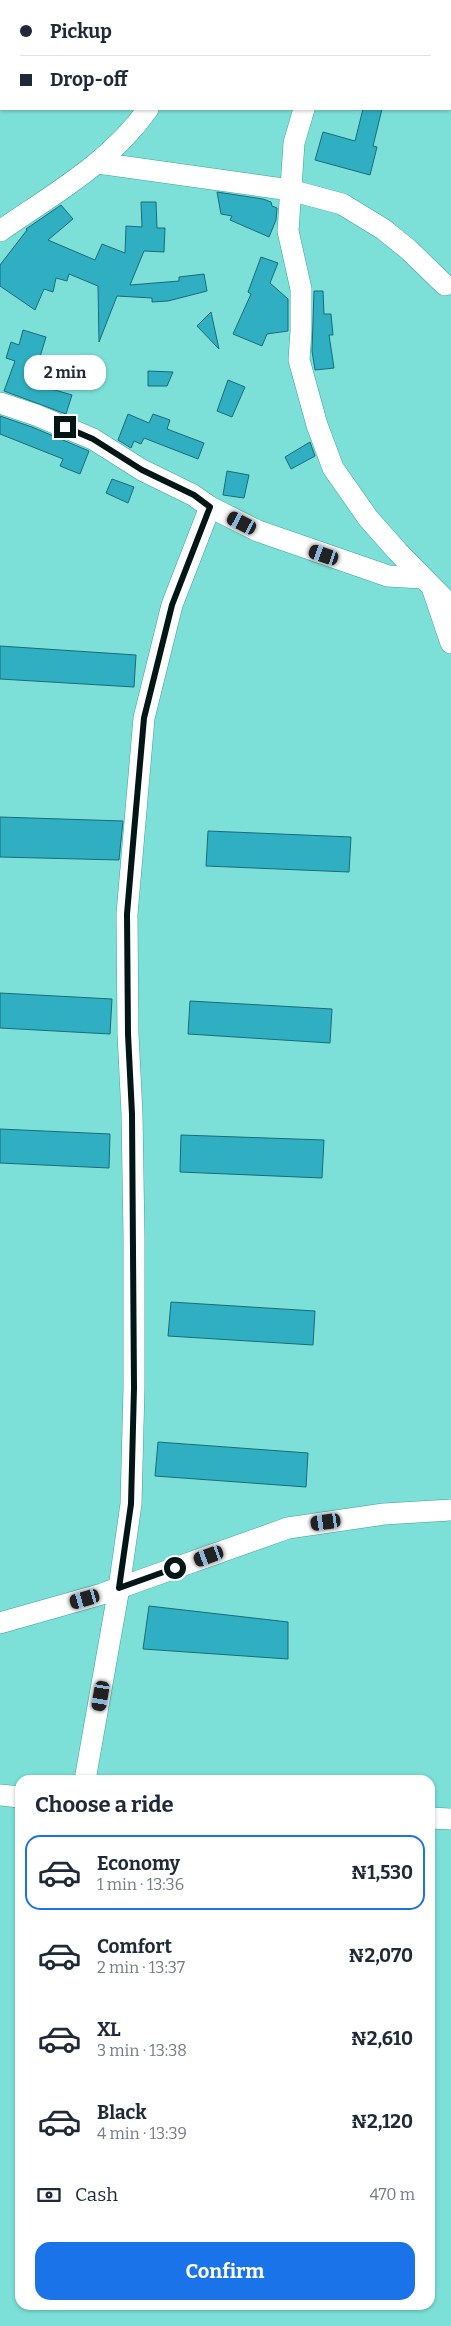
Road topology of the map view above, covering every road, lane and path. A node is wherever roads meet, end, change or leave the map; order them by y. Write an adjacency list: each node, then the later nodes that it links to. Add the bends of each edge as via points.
1 (147, 110): 3 (street, via 136,126)
2 (304, 110): 4 (street, via 294,143)
3 (98, 163): 4 (street); 5 (street)
4 (290, 190): 6 (street, via 342,204 383,229); 9 (street, via 288,231 301,289 299,360 317,425 334,468 368,518)
5 (0, 231)
6 (445, 285)
7 (0, 404): 8 (street, via 93,439)
8 (210, 507): 9 (street, via 258,531 388,576); 13 (street, via 172,605 144,718 127,914 134,1388 131,1504)
9 (427, 582): 10 (street); 11 (street)
10 (451, 606)
11 (451, 643)
12 (451, 1510): 13 (street, via 384,1514 288,1528)
13 (119, 1588): 14 (street); 15 (street)
14 (0, 1623)
15 (86, 1775)
16 (0, 1796): 17 (street)
17 (15, 1796)
18 (435, 1818): 19 (street)
19 (451, 1819)

